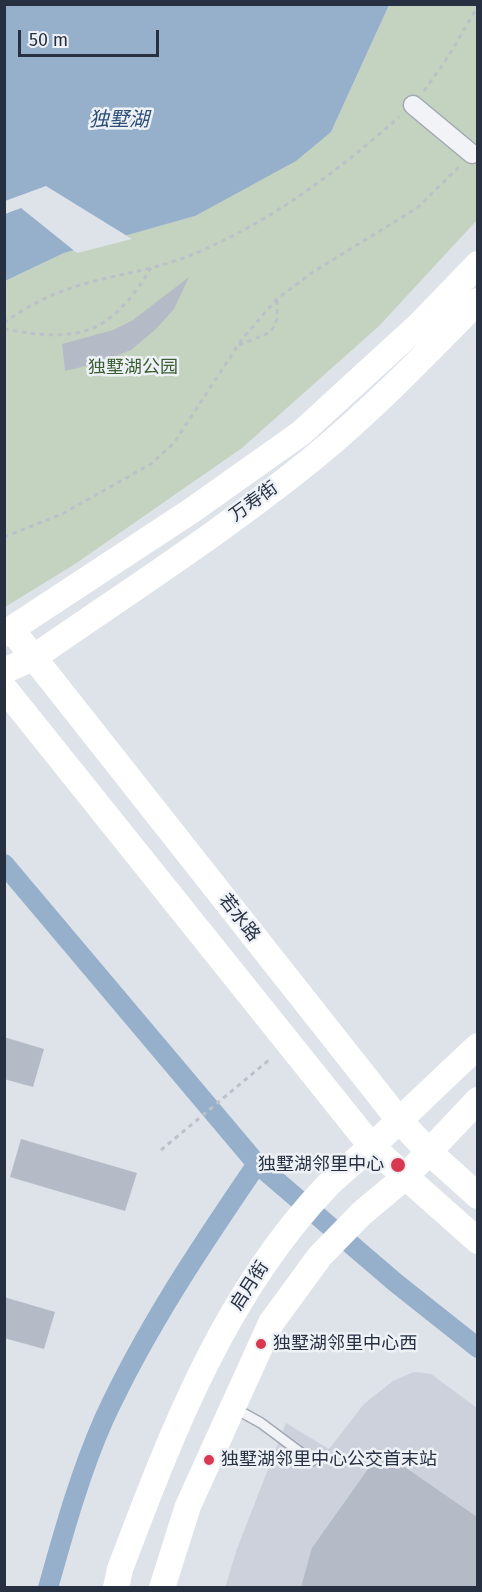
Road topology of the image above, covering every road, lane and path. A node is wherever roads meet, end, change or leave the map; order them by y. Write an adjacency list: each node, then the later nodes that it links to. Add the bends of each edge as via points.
1 (477, 6): 2 (path, via 448,57)
2 (413, 105): 3 (street); 5 (path, via 309,188 247,227 180,259)
3 (472, 154): 6 (path, via 417,208 313,272)
4 (477, 264): 12 (street, 万寿街, via 420,324 301,433)
5 (151, 268): 8 (path, via 62,291); 9 (path, via 122,310 110,320 68,334 44,336)
6 (277, 299): 10 (path); 10 (path, via 278,319 271,332)
7 (477, 300): 13 (street, 万寿街, via 428,352 318,454)
8 (4, 323)
9 (4, 329)
10 (238, 345): 11 (path, via 174,443 151,464 62,514)
11 (4, 537)
12 (8, 632): 13 (street, 若水路)
13 (33, 658): 14 (street, 万寿街); 19 (street, 若水路)
14 (4, 671)
15 (4, 688): 20 (street)
16 (477, 1046): 19 (street, 启月街)
17 (269, 1060): 21 (path)
18 (477, 1100): 22 (street, 启月街)
19 (399, 1120): 20 (street, 启月街); 22 (street, 若水路)
20 (372, 1147): 23 (street); 28 (street, 启月街, via 328,1185 288,1232 220,1335 163,1457)
21 (161, 1150)
22 (429, 1152): 23 (street, 启月街); 24 (street, 若水路)
23 (404, 1178): 25 (street); 26 (street, 启月街, via 320,1256 271,1323)
24 (477, 1196)
25 (477, 1241)
26 (232, 1407): 27 (lane); 29 (street, 启月街, via 188,1506)
27 (312, 1461)
28 (116, 1587)
29 (162, 1587)

